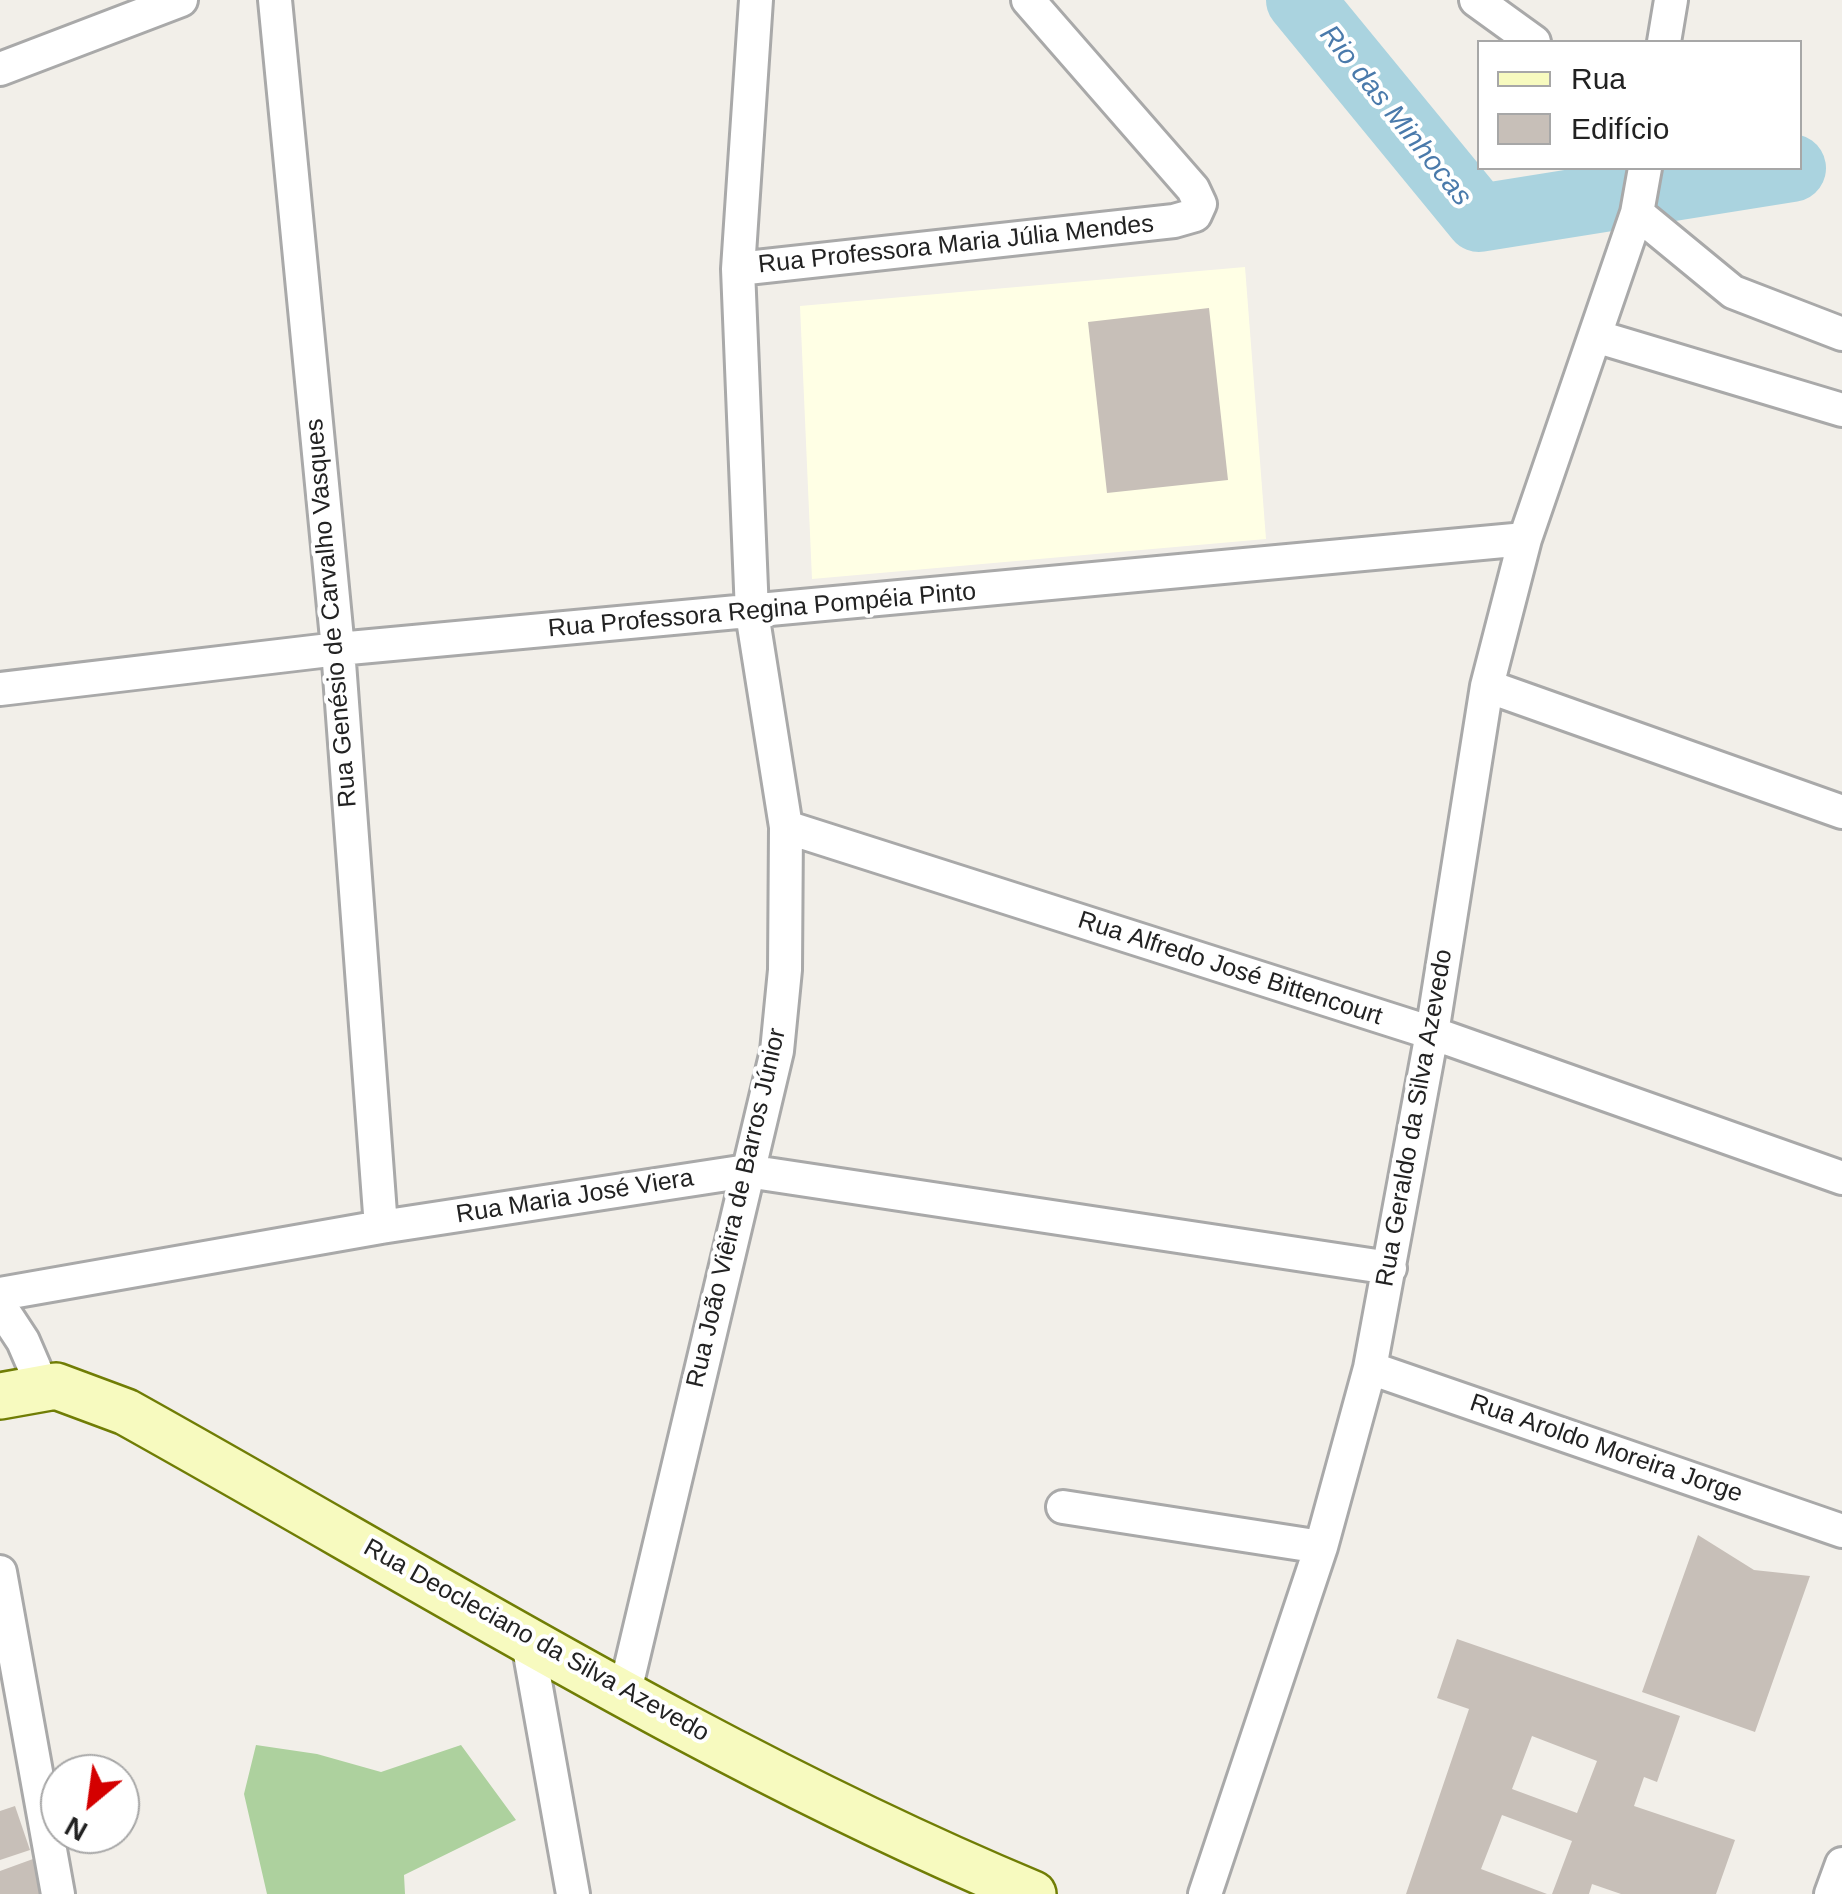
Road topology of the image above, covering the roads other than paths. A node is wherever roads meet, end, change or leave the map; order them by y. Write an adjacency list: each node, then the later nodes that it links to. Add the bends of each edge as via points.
1 (181, 0): 9 (street)
2 (275, 0): 18 (street, Rua Genésio de Carvalho Vasques)
3 (756, 0): 12 (street, Rua João Viêira de Barros Júnior)
4 (1028, 0): 12 (street, Rua Professora Maria Júlia Mendes, via 1193,189 1199,210 1174,222)
5 (1476, 0): 7 (street)
6 (1671, 0): 8 (street)
7 (1531, 40)
8 (1664, 40)
9 (0, 70)
10 (1645, 170): 11 (street, Rua Geraldo da Silva Azevedo)
11 (1638, 208): 13 (street, via 1733,292); 14 (street, Rua Geraldo da Silva Azevedo)
12 (738, 269): 17 (street, Rua João Viêira de Barros Júnior)
13 (1842, 334)
14 (1596, 336): 15 (street); 16 (street, Rua Geraldo da Silva Azevedo)
15 (1842, 410)
16 (1525, 539): 17 (street, Rua Professora Regina Pompéia Pinto); 19 (street, Rua Geraldo da Silva Azevedo)
17 (752, 612): 18 (street, Rua Professora Regina Pompéia Pinto); 22 (street, Rua João Viêira de Barros Júnior)
18 (338, 650): 20 (street, Rua Professora Regina Pompéia Pinto); 26 (street, Rua Genésio de Carvalho Vasques)
19 (1487, 686): 21 (street); 23 (street, Rua Geraldo da Silva Azevedo)
20 (0, 689)
21 (1842, 812)
22 (786, 828): 23 (street, Rua Alfredo José Bittencourt); 24 (street, Rua João Viêira de Barros Júnior, via 782,1013)
23 (1432, 1033): 25 (street, Rua Alfredo José Bittencourt); 27 (street, Rua Geraldo da Silva Azevedo)
24 (747, 1171): 26 (street, Rua Maria José Viera); 27 (street, Rua Maria José Viera); 37 (street, Rua João Viêira de Barros Júnior)
25 (1842, 1178)
26 (381, 1227): 28 (street, Rua Maria José Viera)
27 (1390, 1268): 30 (street, Rua Geraldo da Silva Azevedo)
28 (0, 1294)
29 (0, 1306): 31 (street)
30 (1370, 1368): 33 (street, Rua Aroldo Moreira Jorge); 34 (street, Rua Geraldo da Silva Azevedo)
31 (21, 1390): 36 (main road, Rua Deocleciano da Silva Azevedo, via 88,1396 126,1412)
32 (1063, 1508): 34 (street)
33 (1842, 1531)
34 (1321, 1548): 43 (street, Rua Geraldo da Silva Azevedo)
35 (0, 1572): 40 (street)
36 (528, 1637): 37 (main road, Rua Deocleciano da Silva Azevedo); 41 (street)
37 (624, 1691): 39 (main road, Rua Deocleciano da Silva Azevedo)
38 (1842, 1864): 44 (street)
39 (986, 1884): 42 (main road, Rua Deocleciano da Silva Azevedo)
40 (58, 1894)
41 (573, 1894)
42 (1033, 1894)
43 (1205, 1894)
44 (1831, 1894)

